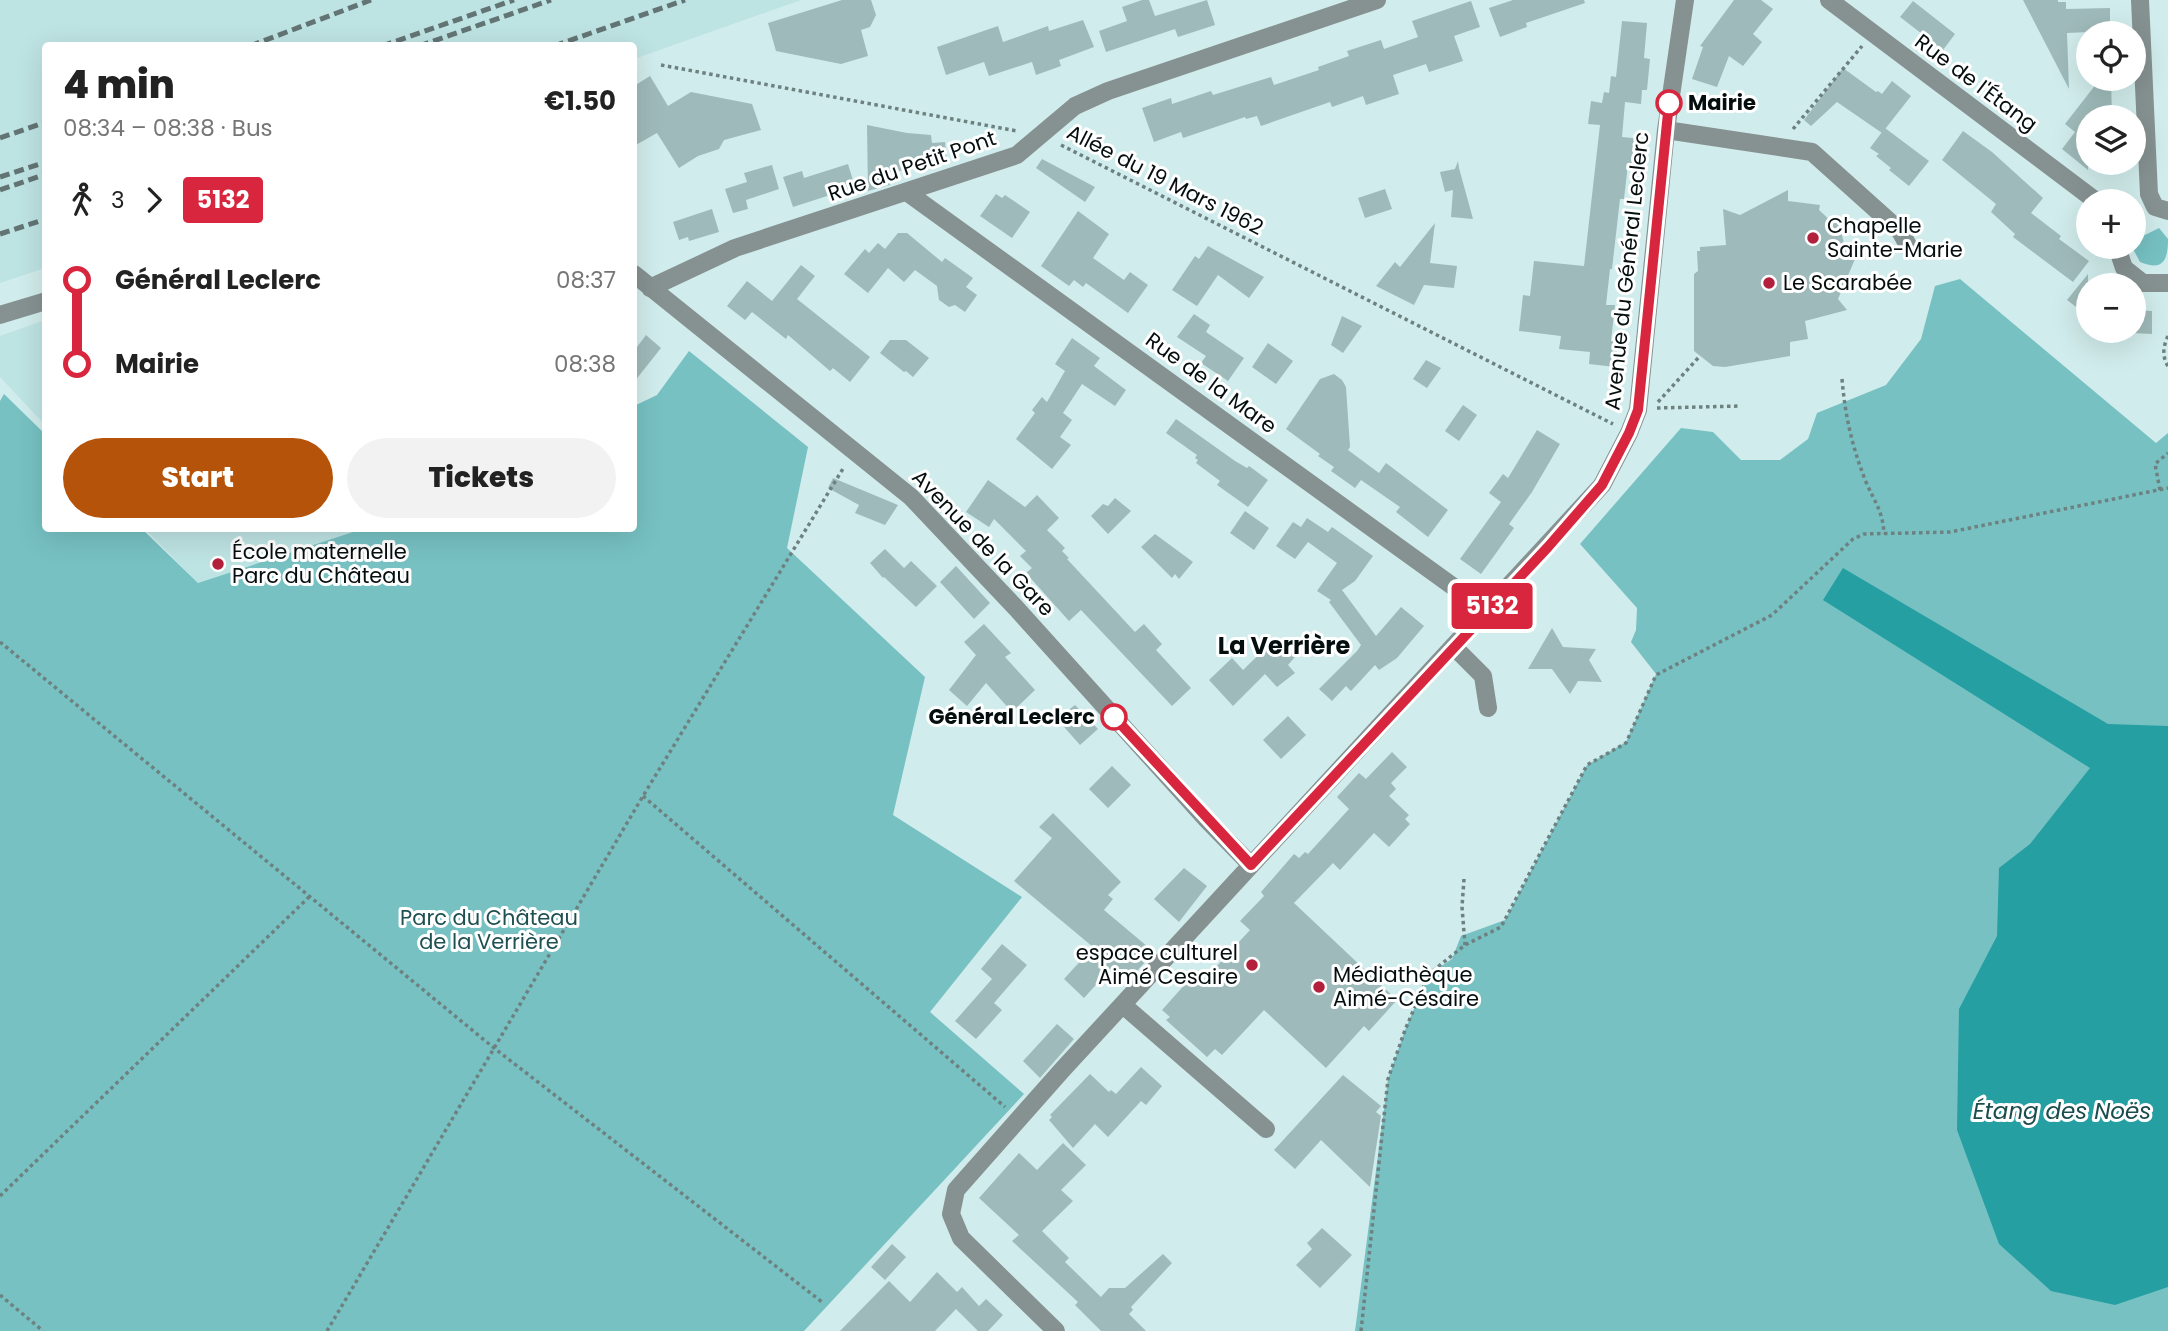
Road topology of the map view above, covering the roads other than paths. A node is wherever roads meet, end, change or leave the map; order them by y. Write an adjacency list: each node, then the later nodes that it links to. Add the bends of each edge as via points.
1 (1377, 0): 7 (street, Rue du Petit Pont, via 1108,91 1075,106 1017,155)
2 (1685, 0): 5 (street, Avenue du Général Leclerc)
3 (1829, 0): 6 (street, Rue de l'Étang)
4 (2140, 0): 8 (street, via 2149,194)
5 (1666, 130): 9 (street, via 1812,152 1900,231); 16 (street, Avenue du Général Leclerc, via 1638,410 1602,485)
6 (2080, 189)
7 (908, 193): 13 (street, Rue du Petit Pont, via 735,248); 16 (street, Rue de la Mare)
8 (2162, 209)
9 (1909, 247)
10 (2121, 259): 12 (street, via 2124,268 2143,284)
11 (637, 278): 13 (street, Avenue de la Gare)
12 (2168, 282)
13 (650, 288): 19 (street, Avenue de la Gare, via 911,497)
14 (42, 302): 15 (street)
15 (0, 315)
16 (1488, 611): 17 (street, Avenue du Général Leclerc)
17 (1454, 647): 18 (street, via 1483,676); 19 (street, Avenue du Général Leclerc)
18 (1488, 708)
19 (1251, 865): 20 (street, Avenue du Général Leclerc)
20 (1123, 1005): 21 (street); 22 (street, Avenue du Général Leclerc, via 956,1190 951,1214 961,1238)
21 (1266, 1129)
22 (1056, 1331)

